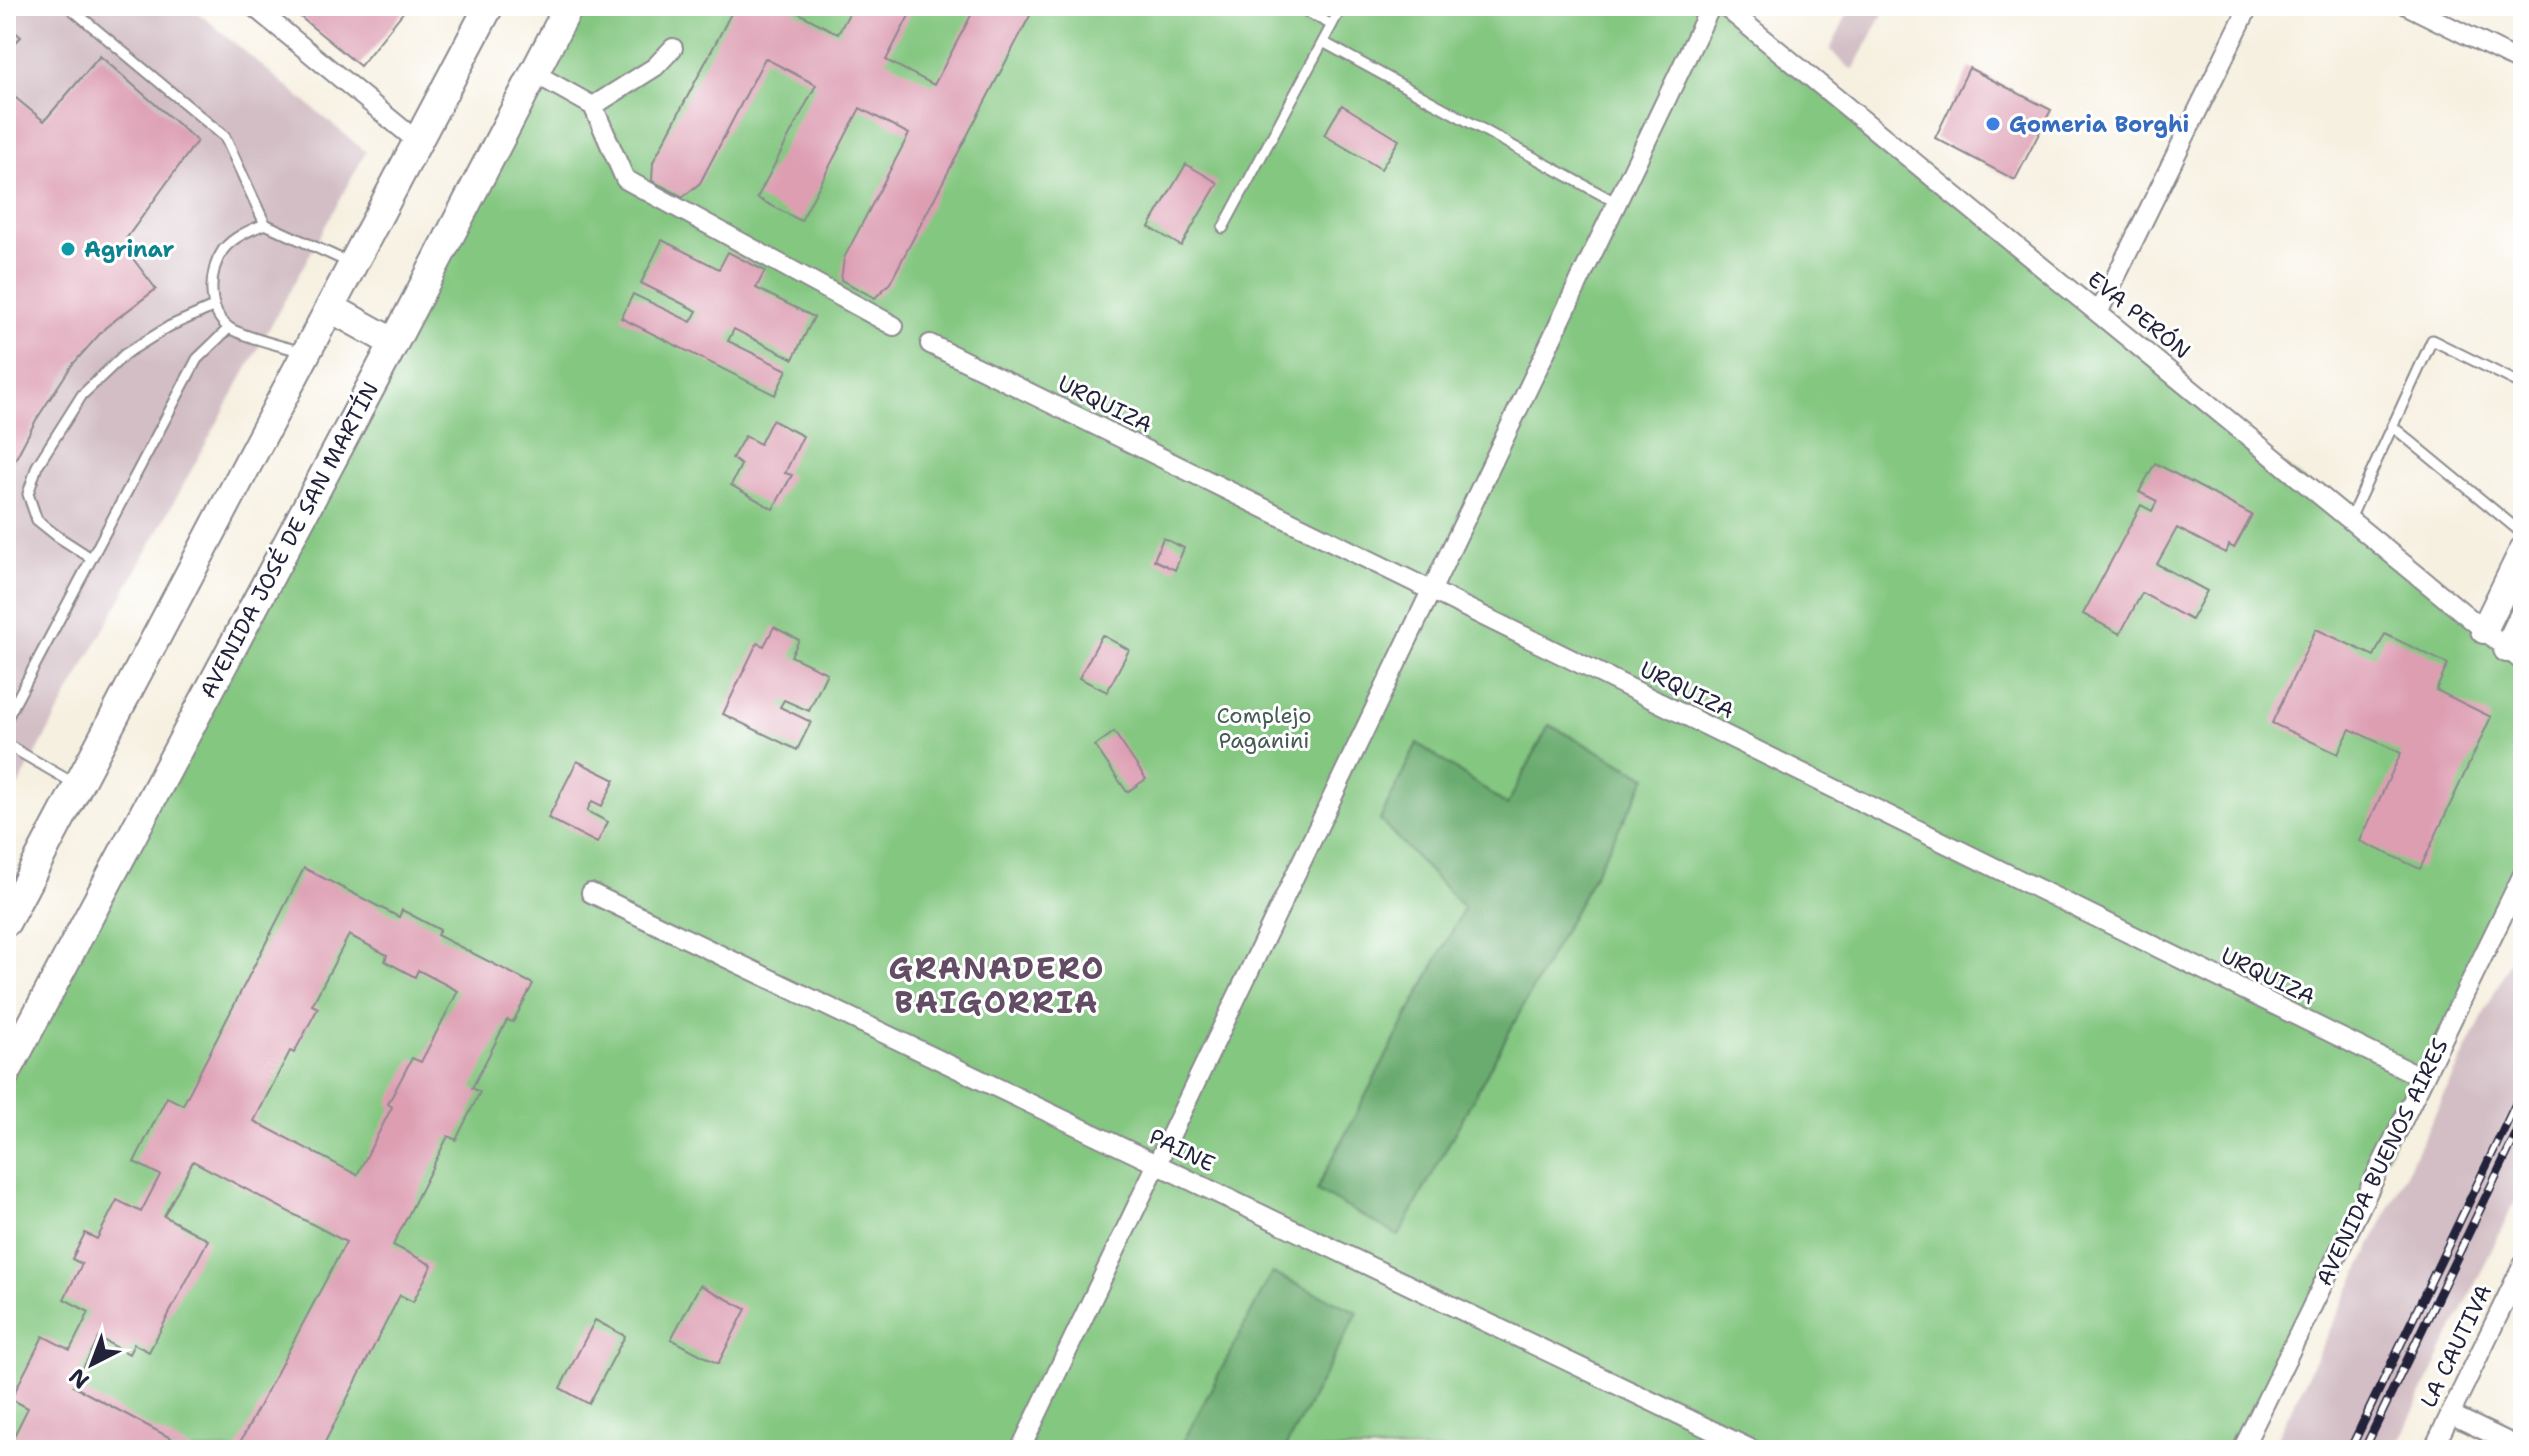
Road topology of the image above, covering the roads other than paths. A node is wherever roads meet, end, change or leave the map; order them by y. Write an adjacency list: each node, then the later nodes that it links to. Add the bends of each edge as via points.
1 (68, 6): 19 (lane, via 225,137)
2 (253, 6): 17 (street)
3 (489, 6): 17 (main road)
4 (569, 6): 15 (main road, AVENIDA JOSÉ DE SAN MARTÍN)
5 (1296, 6): 11 (lane)
6 (1342, 6): 11 (lane)
7 (1711, 6): 18 (street)
8 (1724, 6): 24 (street, EVA PERÓN)
9 (2249, 6): 24 (street)
10 (2408, 6): 14 (street)
11 (1332, 25): 12 (lane)
12 (1323, 42): 18 (lane); 20 (lane)
13 (673, 48): 16 (street, via 655,67)
14 (2523, 63)
15 (534, 73): 16 (street); 27 (main road, AVENIDA JOSÉ DE SAN MARTÍN)
16 (593, 106): 25 (street, via 625,179)
17 (418, 142): 21 (main road)
18 (1617, 203): 36 (street)
19 (265, 224): 21 (lane); 22 (lane, via 224,249 213,273)
20 (1223, 228)
21 (354, 264): 23 (main road)
22 (213, 307): 26 (lane); 35 (lane, via 125,354 82,395 37,466 28,494 37,520)
23 (331, 308): 27 (main road); 29 (main road)
24 (2098, 313): 32 (street, EVA PERÓN)
25 (894, 326)
26 (229, 328): 29 (lane); 35 (lane, via 197,359)
27 (394, 343): 46 (main road, AVENIDA JOSÉ DE SAN MARTÍN)
28 (930, 344): 36 (street, URQUIZA)
29 (307, 354): 42 (main road)
30 (2523, 385): 31 (lane, via 2432,340)
31 (2392, 426): 32 (lane); 33 (lane)
32 (2350, 519): 38 (street, EVA PERÓN)
33 (2523, 534)
34 (2523, 550): 38 (main road)
35 (91, 558): 40 (lane)
36 (1431, 590): 47 (street, URQUIZA); 48 (street)
37 (2523, 616): 39 (main road)
38 (2484, 630): 39 (street, EVA PERÓN)
39 (2515, 655)
40 (6, 720)
41 (6, 744): 42 (lane)
42 (78, 786): 45 (main road)
43 (2523, 874): 47 (street, AVENIDA BUENOS AIRES)
44 (591, 893): 48 (street, PAINE)
45 (6, 922)
46 (6, 1073)
47 (2423, 1078): 54 (street, AVENIDA BUENOS AIRES)
48 (1157, 1164): 52 (street); 53 (street, PAINE)
49 (2523, 1264): 50 (street, LA CAUTIVA)
50 (2450, 1414): 51 (street); 55 (street, LA CAUTIVA)
51 (2523, 1449)
52 (1020, 1450)
53 (1753, 1450)
54 (2242, 1450)
55 (2433, 1450)

